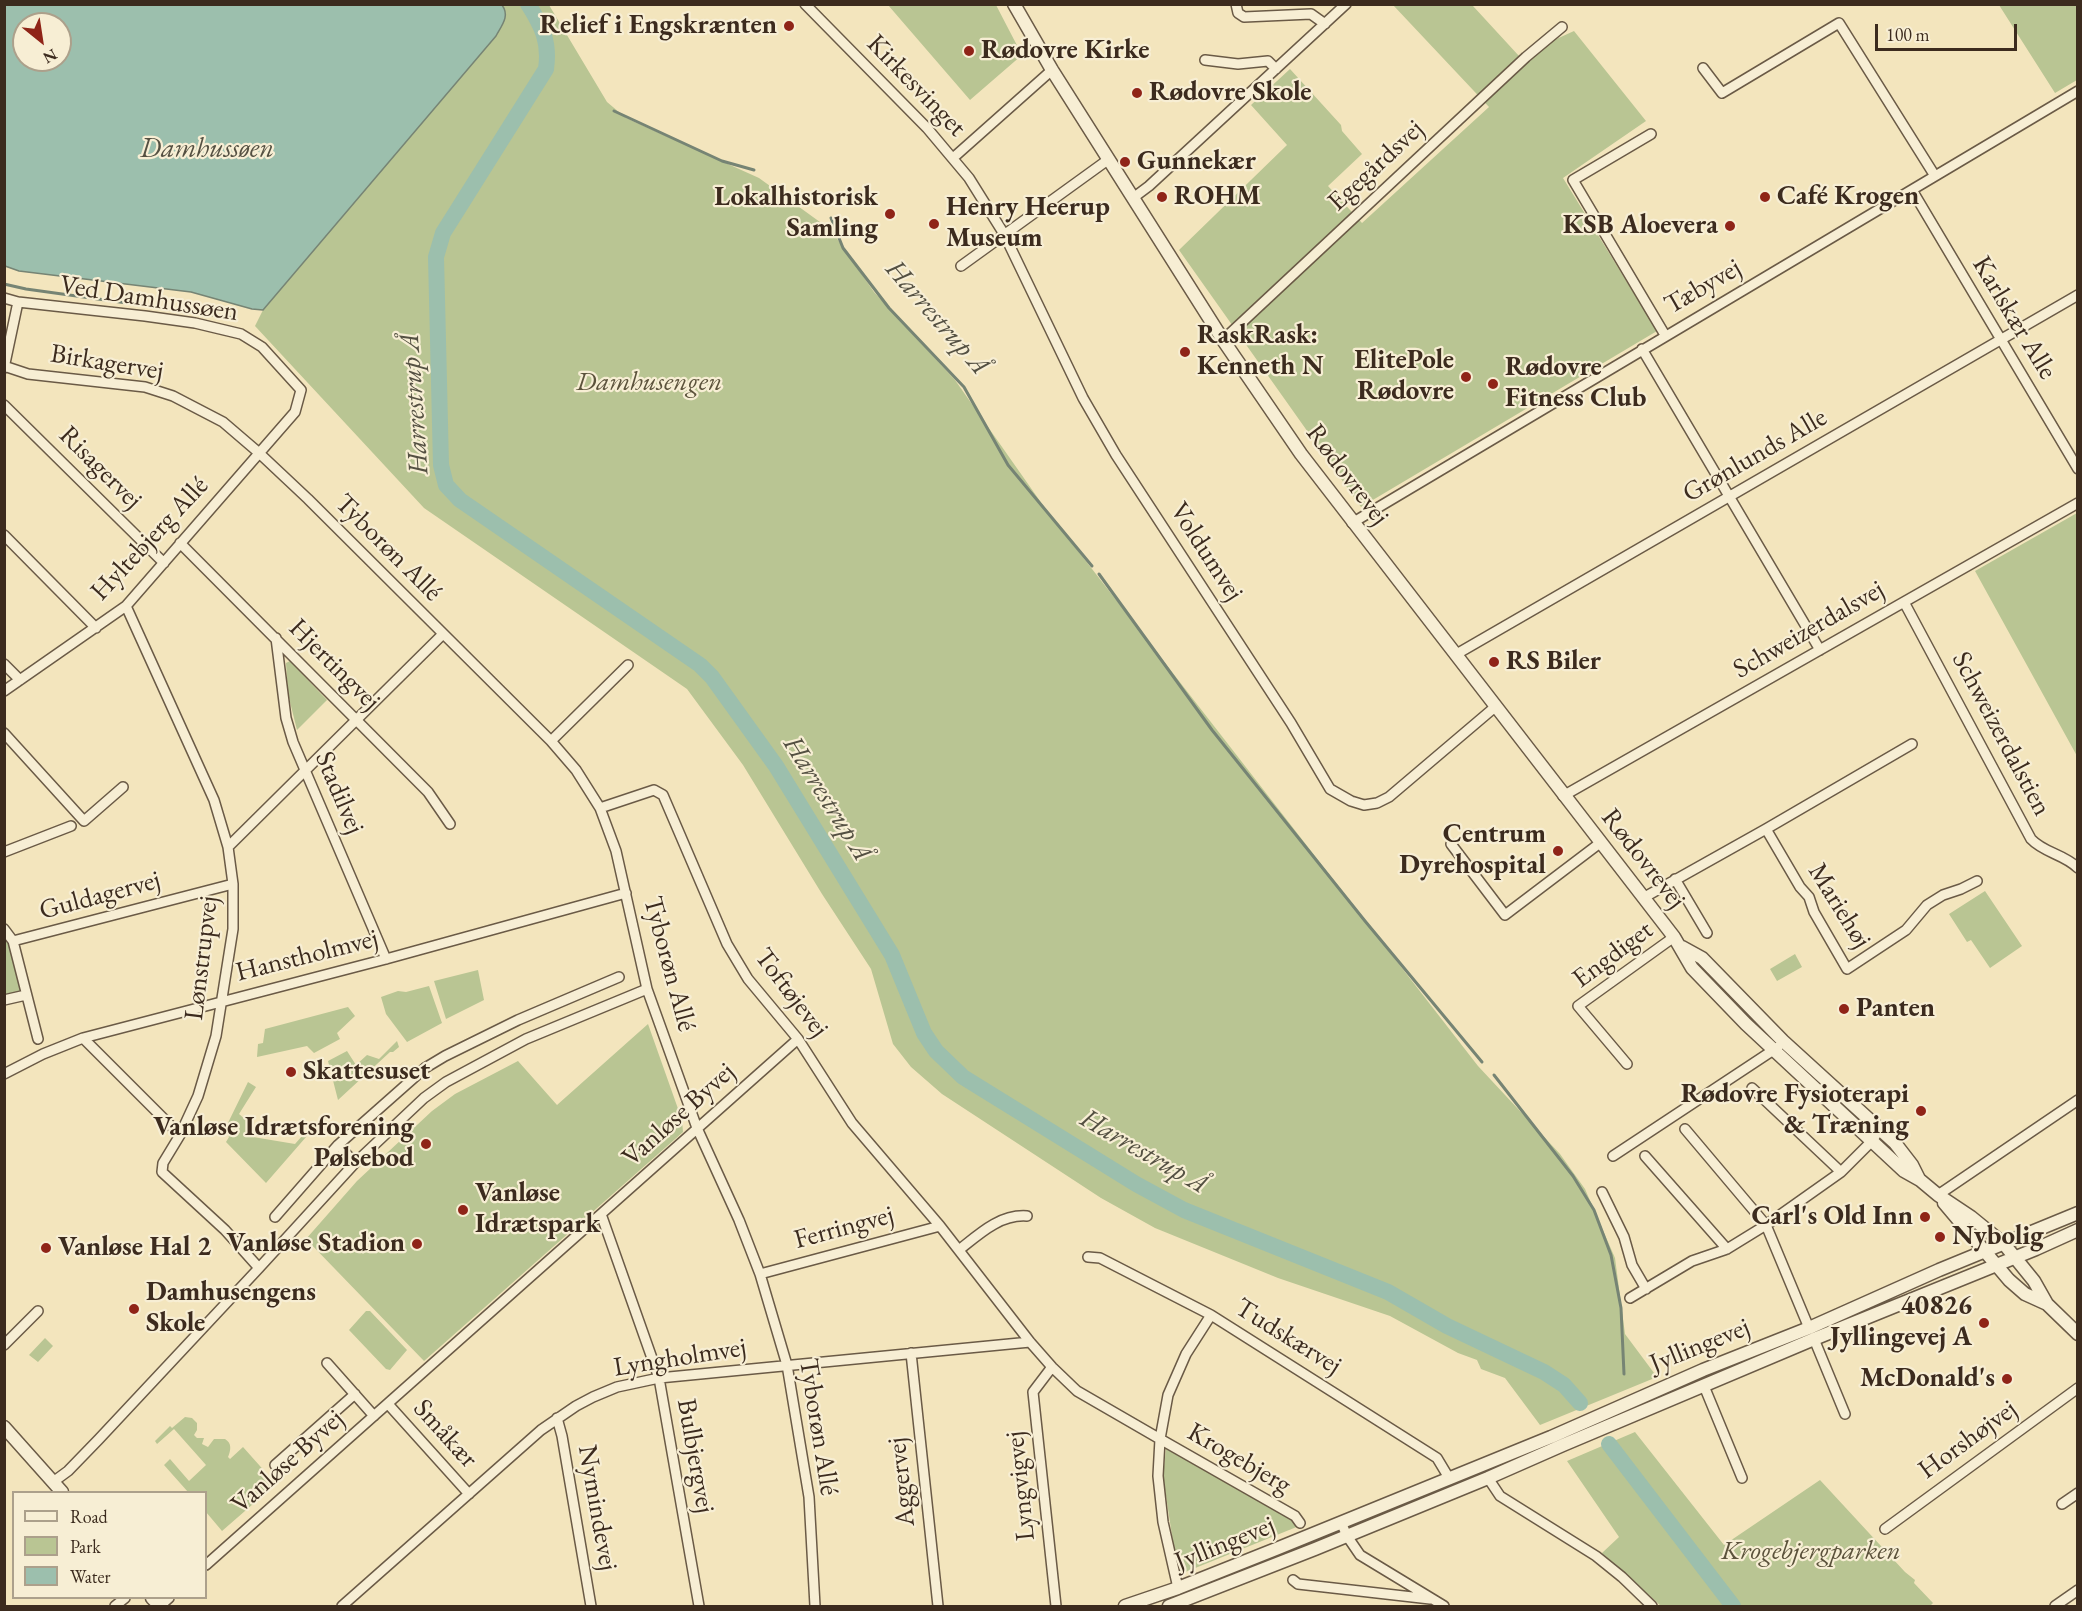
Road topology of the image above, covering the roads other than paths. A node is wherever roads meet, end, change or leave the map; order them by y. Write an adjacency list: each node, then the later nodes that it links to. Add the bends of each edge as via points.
1 (805, 4): 13 (street, Kirkesvinget)
2 (1014, 4): 10 (street, Rødovrevej)
3 (1236, 4): 5 (street, via 1238,13 1244,17 1311,14)
4 (1346, 4): 5 (street)
5 (1325, 24): 8 (street)
6 (1562, 27): 24 (street, Egegårdsvej)
7 (1205, 60): 8 (street, via 1238,64 1268,61)
8 (1276, 69): 17 (street)
9 (1703, 69): 15 (street, via 1722,93 1839,23)
10 (1052, 70): 13 (street, Kirkesvinget); 14 (street, Rødovrevej)
11 (2078, 91): 15 (street, Tæbyvej)
12 (1651, 134): 23 (street, via 1573,180)
13 (953, 158): 18 (street, Voldumvej)
14 (1109, 159): 17 (street, Rødovrevej); 18 (street)
15 (1935, 176): 16 (street, Tæbyvej)
16 (1912, 190): 23 (street, Tæbyvej); 25 (street, Karlskær Alle)
17 (1133, 198): 24 (street, Rødovrevej)
18 (1004, 234): 19 (street); 49 (street, Voldumvej, via 1083,398 1116,455 1330,789 1364,805 1389,797)
19 (962, 266)
20 (2078, 295): 25 (street, Grønlunds Alle)
21 (4, 298): 22 (street, Ved Damhussøen)
22 (18, 303): 27 (street); 28 (street, Ved Damhussøen, via 175,320 241,334 262,347)
23 (1665, 335): 26 (street, Tæbyvej)
24 (1223, 340): 34 (street, Rødovrevej)
25 (2000, 340): 31 (street, Karlskær Alle); 32 (street, Grønlunds Alle)
26 (1642, 349): 32 (street); 34 (street, Tæbyvej)
27 (5, 367): 30 (street, Birkagervej, via 28,374 145,387 173,396 223,422)
28 (301, 390): 30 (street, Hyltebjerg Allé, via 295,412)
29 (4, 405): 37 (street, Risagervej)
30 (258, 452): 36 (street, Hyltebjerg Allé); 41 (street, Tyborøn Allé)
31 (2078, 469)
32 (1729, 497): 43 (street); 44 (street, Grønlunds Alle)
33 (2078, 503): 38 (street, Schweizerdalsvej)
34 (1352, 523): 44 (street, Rødovrevej)
35 (4, 535): 40 (street)
36 (180, 543): 37 (street, Hyltebjerg Allé); 42 (street, Hjertingvej)
37 (164, 563): 39 (street, Hyltebjerg Allé)
38 (1904, 602): 43 (street, Schweizerdalsvej); 65 (street, Schweizerdalstien, via 2031,839)
39 (126, 606): 40 (street, Hyltebjerg Allé); 63 (street, Lønstrupvej, via 214,800)
40 (96, 628): 47 (street, Hyltebjerg Allé)
41 (442, 634): 50 (street); 52 (street, Tyborøn Allé)
42 (276, 638): 50 (street, Hjertingvej); 54 (street, Stadilvej, via 286,718)
43 (1820, 650): 56 (street, Schweizerdalsvej)
44 (1455, 655): 49 (street, Rødovrevej)
45 (4, 664): 47 (street)
46 (628, 665): 52 (street)
47 (20, 680): 48 (street, Hyltebjerg Allé)
48 (4, 691)
49 (1496, 707): 56 (street, Rødovrevej)
50 (358, 720): 54 (street); 58 (street, Hjertingvej, via 428,792)
51 (4, 733): 55 (street, via 84,821)
52 (551, 741): 57 (street, Tyborøn Allé, via 576,770)
53 (1912, 744): 60 (street)
54 (305, 771): 63 (street); 75 (street, Stadilvej)
55 (123, 787)
56 (1563, 796): 61 (street, Rødovrevej)
57 (600, 808): 69 (street, Tyborøn Allé); 85 (street, Toftøjevej, via 654,790 663,795 727,944 748,979)
58 (450, 824)
59 (71, 826): 64 (street)
60 (1766, 830): 66 (street); 67 (street, Mariehøj, via 1809,897 1847,969 1906,930 1927,905)
61 (1600, 843): 62 (street, via 1505,915); 70 (street, Rødovrevej)
62 (1451, 844)
63 (228, 847): 68 (street, Lønstrupvej)
64 (4, 852)
65 (2078, 868)
66 (1675, 879): 70 (street); 72 (street)
67 (1977, 881)
68 (233, 884): 73 (street, Guldagervej); 80 (street, Lønstrupvej, via 233,929)
69 (626, 893): 75 (street, Hanstholmvej); 77 (street, Tyborøn Allé)
70 (1643, 898): 74 (street, Rødovrevej)
71 (4, 929): 73 (street, Guldagervej)
72 (1707, 933)
73 (13, 941): 78 (street, Guldagervej)
74 (1677, 942): 86 (street, Rødovrevej, via 1702,958); 87 (street, Rødovrevej, via 1692,968); 88 (street, Engdiget, via 1578,1006)
75 (386, 959): 80 (street, Hanstholmvej)
76 (619, 977): 81 (street)
77 (647, 989): 84 (street); 92 (street, Tyborøn Allé)
78 (26, 995): 79 (street); 83 (street, Guldagervej)
79 (4, 1000)
80 (221, 1001): 82 (street, Hanstholmvej); 95 (street, Lønstrupvej, via 207,1070)
81 (518, 1020): 84 (street); 97 (street, via 425,1068)
82 (83, 1038): 89 (street, Hanstholmvej); 95 (street)
83 (38, 1039)
84 (526, 1039): 100 (street, via 446,1082)
85 (798, 1039): 92 (street, Vanløse Byvej); 110 (street, Toftøjevej, via 852,1123)
86 (1784, 1041): 87 (street); 94 (street, Rødovrevej)
87 (1773, 1051): 96 (street, Rødovrevej); 98 (street)
88 (1627, 1064)
89 (4, 1074)
90 (1752, 1088): 101 (street)
91 (2078, 1100): 104 (street)
92 (697, 1128): 105 (street, Vanløse Byvej); 120 (street, Tyborøn Allé)
93 (1685, 1129): 109 (street)
94 (1880, 1130): 96 (street); 102 (street, Rødovrevej, via 1895,1143)
95 (180, 1135): 119 (street, Lønstrupvej, via 163,1163 162,1172 225,1230)
96 (1872, 1141): 101 (street); 102 (street, Rødovrevej, via 1904,1171)
97 (338, 1145): 100 (street); 108 (street)
98 (1613, 1156)
99 (1645, 1156): 113 (street)
100 (355, 1163): 119 (street)
101 (1841, 1172): 109 (street)
102 (1920, 1180): 104 (street, Rødovrevej)
103 (1602, 1192): 121 (street)
104 (1938, 1195): 112 (street, Rødovrevej); 115 (street, Rødovrevej)
105 (601, 1214): 134 (street, Bulbjergvej); 138 (street, Vanløse Byvej)
106 (2078, 1214): 112 (street, Jyllingevej)
107 (1027, 1216): 114 (street, via 1015,1215 988,1227)
108 (274, 1217)
109 (1766, 1225): 113 (street); 126 (street)
110 (940, 1226): 114 (street, Toftøjevej); 120 (street, Ferringvej)
111 (2078, 1230): 117 (street, Jyllingevej)
112 (2004, 1244): 115 (street, Jyllingevej); 117 (street, Rødovrevej)
113 (1727, 1249): 121 (street, via 1692,1261)
114 (959, 1250): 129 (street, Toftøjevej)
115 (1984, 1251): 118 (street, Rødovrevej); 126 (street, Jyllingevej)
116 (1088, 1257): 125 (street, Tudskærvej, via 1100,1258)
117 (2015, 1258): 118 (street, Jyllingevej); 123 (street, Rødovrevej)
118 (1996, 1265): 123 (street, Rødovrevej, via 2025,1294); 126 (street, Jyllingevej)
119 (259, 1268): 148 (street, via 68,1471)
120 (760, 1274): 132 (street, Tyborøn Allé)
121 (1646, 1289): 122 (street)
122 (1630, 1298)
123 (2047, 1304): 127 (street, Rødovrevej)
124 (38, 1311): 128 (street)
125 (1211, 1315): 143 (street, via 1186,1354 1168,1395); 145 (street, Tudskærvej, via 1437,1458)
126 (1811, 1334): 135 (street, Jyllingevej); 139 (street); 145 (street, Jyllingevej, via 1703,1370)
127 (2078, 1334)
128 (4, 1345)
129 (1032, 1345): 130 (street, Lyngholmvej); 133 (street, Toftøjevej)
130 (911, 1353): 132 (street, Lyngholmvej); 167 (street, Aggervej)
131 (327, 1363): 137 (street, Vanløse Byvej)
132 (787, 1365): 134 (street, Lyngholmvej); 166 (street, Tyborøn Allé, via 808,1497)
133 (1052, 1366): 143 (street, Toftøjevej, via 1077,1391); 168 (street, Lyngvigvej, via 1033,1392)
134 (659, 1378): 141 (street, Lyngholmvej, via 617,1387); 165 (street, Bulbjergvej)
135 (1704, 1386): 146 (street, Jyllingevej); 147 (street, Jyllingevej)
136 (2078, 1388): 155 (street, Horshøjvej)
137 (355, 1394): 140 (street, Vanløse Byvej); 144 (street, Vanløse Byvej)
138 (388, 1404): 140 (street, Vanløse Byvej); 151 (street, Småkær)
139 (1845, 1414)
140 (374, 1416): 157 (street, Vanløse Byvej)
141 (557, 1418): 151 (street, Lyngholmvej); 164 (street, Nymindevej)
142 (7, 1435): 148 (street)
143 (1160, 1439): 154 (street, Krogebjerg, via 1295,1516); 159 (street, Krogebjerg, via 1162,1522)
144 (275, 1465)
145 (1449, 1478): 153 (street, Jyllingevej)
146 (1488, 1478): 156 (street, Jyllingevej); 172 (street, via 1500,1496 1596,1556)
147 (1742, 1478)
148 (53, 1482): 149 (street)
149 (61, 1491)
150 (2078, 1493): 152 (street)
151 (469, 1494): 163 (street, Lyngholmvej)
152 (2062, 1504)
153 (1341, 1522): 156 (street); 159 (street, Jyllingevej)
154 (1300, 1523)
155 (1885, 1529)
156 (1347, 1536): 161 (street, via 1360,1555); 162 (street, Jyllingevej)
157 (207, 1565)
158 (1293, 1580): 161 (street, via 1298,1584)
159 (1178, 1588): 169 (street, Jyllingevej)
160 (2078, 1590): 173 (street)
161 (1430, 1599): 171 (street)
162 (1185, 1604): 170 (street, Jyllingevej)
163 (342, 1606)
164 (591, 1606)
165 (699, 1606)
166 (815, 1606)
167 (938, 1606)
168 (1056, 1606)
169 (1125, 1606)
170 (1169, 1606)
171 (1444, 1606)
172 (1652, 1606)
173 (2055, 1606)

